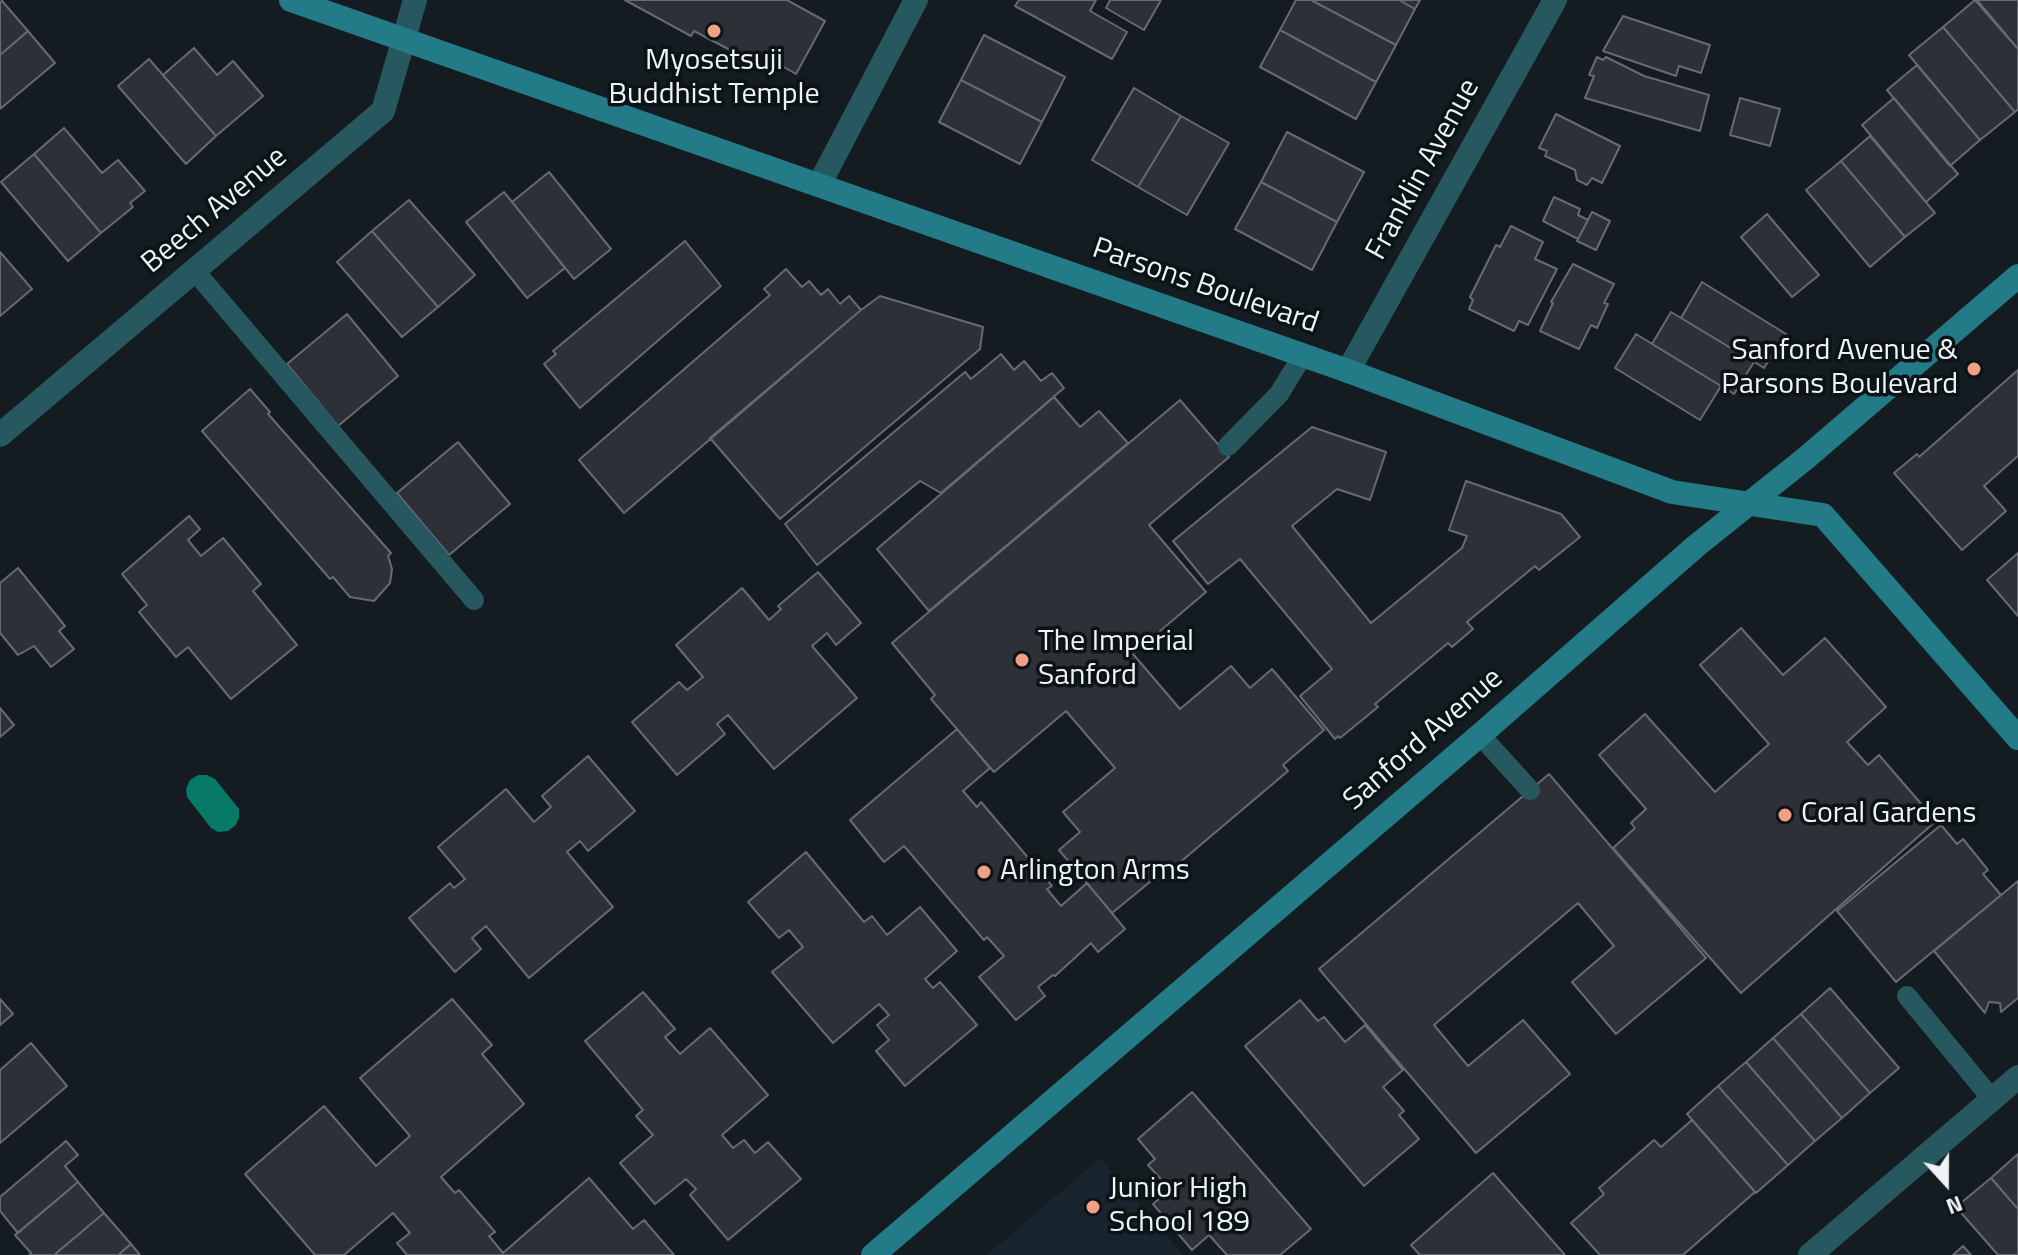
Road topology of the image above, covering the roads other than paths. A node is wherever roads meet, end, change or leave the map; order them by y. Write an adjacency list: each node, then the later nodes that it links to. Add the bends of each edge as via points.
1 (291, 0): 5 (street, Parsons Boulevard)
2 (415, 0): 5 (street, Beech Avenue)
3 (916, 0): 6 (street)
4 (1555, 0): 10 (street, Franklin Avenue)
5 (404, 41): 6 (street, Parsons Boulevard); 7 (street, Beech Avenue, via 383,111)
6 (819, 185): 9 (street, Parsons Boulevard)
7 (194, 270): 11 (street, Beech Avenue); 14 (lane)
8 (2018, 276): 13 (street, Sanford Avenue)
9 (1303, 355): 10 (street, Parsons Boulevard); 12 (lane, via 1279,394)
10 (1348, 371): 13 (street, Parsons Boulevard, via 1672,492)
11 (0, 435)
12 (1228, 446)
13 (1749, 503): 15 (street, Sanford Avenue); 16 (street, Parsons Boulevard, via 1823,515)
14 (474, 600)
15 (1480, 735): 17 (lane); 21 (street, Sanford Avenue)
16 (2018, 738)
17 (1530, 790)
18 (1907, 996): 20 (lane)
19 (2018, 1077): 20 (street)
20 (1992, 1099): 22 (street)
21 (873, 1255)
22 (1810, 1255)

